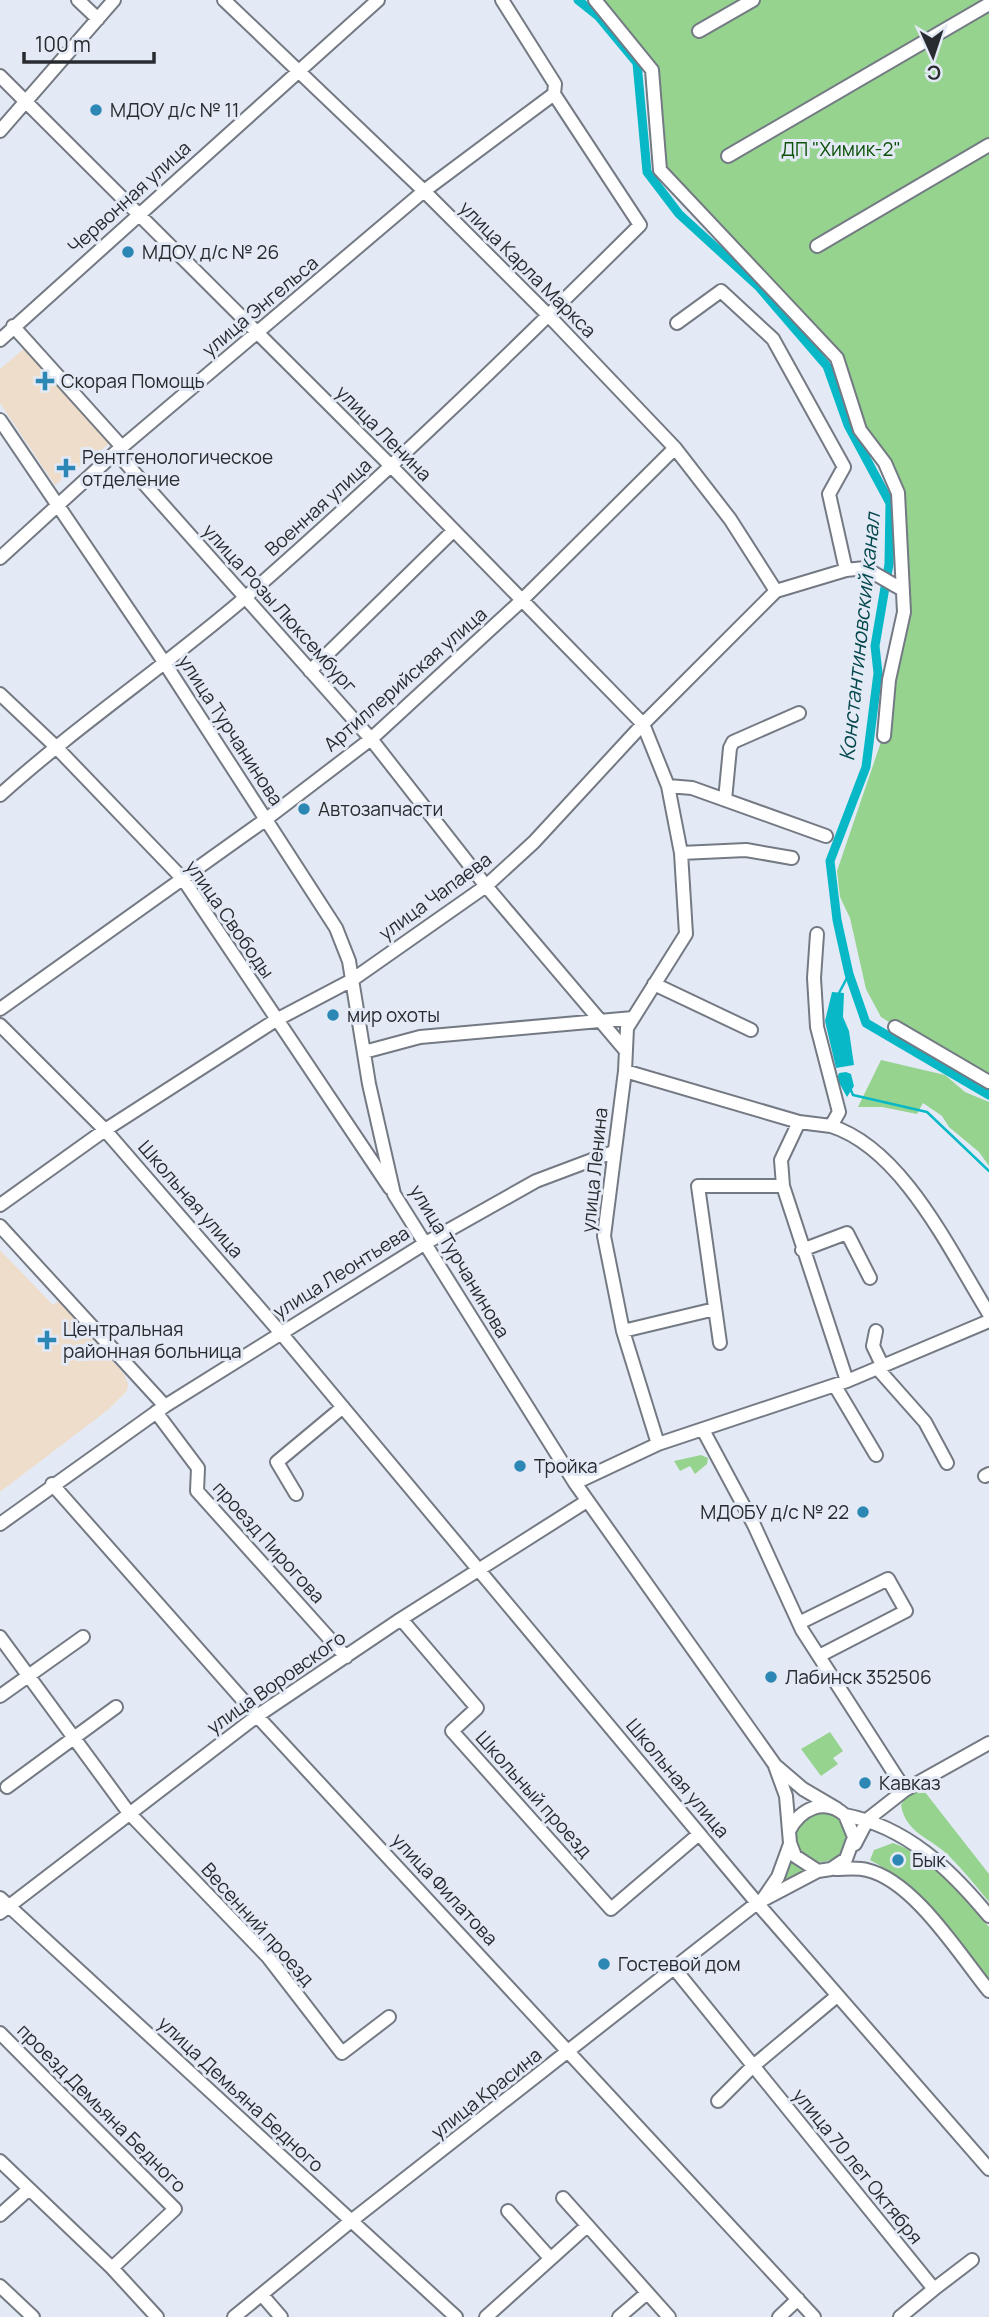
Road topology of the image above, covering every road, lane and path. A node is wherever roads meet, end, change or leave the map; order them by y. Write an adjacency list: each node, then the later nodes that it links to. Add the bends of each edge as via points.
1 (78, 0): 9 (street)
2 (114, 0): 9 (street)
3 (224, 0): 11 (street, улица Карла Маркса)
4 (378, 0): 11 (street, Червонная улица)
5 (502, 0): 13 (street, via 555,84)
6 (595, 0): 34 (street, via 652,70 660,170 837,358 860,430 885,463 898,493)
7 (753, 0): 10 (street)
8 (989, 4): 17 (street)
9 (98, 19): 14 (street)
10 (699, 31)
11 (297, 70): 18 (street, улица Карла Маркса); 19 (street, Червонная улица)
12 (0, 76): 14 (street, улица Ленина)
13 (554, 94): 18 (street, улица Энгельса); 21 (street, Военная улица, via 640,225)
14 (27, 103): 15 (street); 19 (street, улица Ленина)
15 (0, 131)
16 (989, 145): 20 (street)
17 (727, 156)
18 (424, 191): 21 (street, улица Карла Маркса); 24 (street, улица Энгельса)
19 (137, 216): 23 (street, Червонная улица); 24 (street, улица Ленина)
20 (817, 246)
21 (549, 316): 27 (street, улица Карла Маркса); 29 (street, Военная улица)
22 (677, 323): 33 (street, via 720,291 773,339 844,467 829,494)
23 (13, 326): 25 (street, Червонная улица); 28 (street, улица Розы Люксембург)
24 (258, 333): 28 (street, улица Энгельса); 29 (street, улица Ленина)
25 (0, 340)
26 (0, 421): 30 (street, улица Турчанинова)
27 (675, 448): 35 (street, улица Карла Маркса, via 730,519); 37 (street, Артиллерийская улица)
28 (119, 450): 30 (street, улица Энгельса); 36 (street, улица Розы Люксембург)
29 (392, 467): 31 (street, улица Ленина); 36 (street, Военная улица)
30 (57, 505): 32 (street, улица Энгельса); 38 (street, улица Турчанинова)
31 (453, 531): 37 (street, улица Ленина); 39 (street)
32 (0, 558)
33 (846, 570): 34 (street, via 865,568); 35 (street, улица Чапаева)
34 (903, 590): 43 (street, via 901,634 889,680)
35 (776, 591): 42 (street, улица Чапаева)
36 (245, 598): 38 (street, Военная улица); 39 (street, улица Розы Люксембург)
37 (520, 602): 42 (street, улица Ленина); 44 (street, Артиллерийская улица)
38 (164, 662): 45 (street, Военная улица); 49 (street, улица Турчанинова)
39 (310, 671): 44 (street, улица Розы Люксембург)
40 (0, 694): 45 (street, улица Свободы)
41 (799, 713): 48 (street, via 733,742)
42 (643, 724): 46 (street, улица Ленина); 54 (street, улица Чапаева, via 534,842)
43 (884, 736)
44 (371, 739): 49 (street, Артиллерийская улица); 54 (street, улица Розы Люксембург)
45 (55, 746): 47 (street, Военная улица); 53 (street, улица Свободы)
46 (668, 786): 48 (street, via 692,788); 51 (street, улица Ленина)
47 (0, 795)
48 (725, 800): 50 (street)
49 (265, 820): 53 (street, Артиллерийская улица); 56 (street, улица Турчанинова, via 336,928)
50 (826, 836)
51 (681, 853): 52 (street, via 746,850); 57 (street, улица Ленина, via 685,934)
52 (792, 858)
53 (183, 879): 58 (street, Артиллерийская улица); 60 (street, улица Свободы)
54 (486, 886): 56 (street, улица Чапаева); 61 (street, улица Розы Люксембург)
55 (817, 934): 70 (street, via 817,1027 839,1112)
56 (352, 980): 60 (street, улица Чапаева); 66 (street, улица Турчанинова)
57 (654, 984): 59 (street, улица Ленина); 64 (street)
58 (0, 1009)
59 (633, 1018): 61 (street); 65 (street, улица Ленина, via 627,1028)
60 (276, 1020): 71 (street, улица Чапаева); 74 (street, улица Свободы)
61 (600, 1021): 65 (street, улица Розы Люксембург); 66 (street, via 420,1037)
62 (0, 1025): 71 (street, Школьная улица)
63 (895, 1027): 68 (street)
64 (751, 1030)
65 (626, 1051): 67 (street, улица Ленина)
66 (364, 1052): 74 (street, улица Турчанинова)
67 (625, 1071): 69 (street); 72 (street, улица Ленина)
68 (989, 1082)
69 (799, 1122): 70 (street); 73 (street, via 781,1160)
70 (831, 1126): 81 (street, via 855,1134 903,1176)
71 (105, 1130): 75 (street, улица Чапаева); 85 (street, Школьная улица)
72 (613, 1152): 77 (street, улица Леонтьева, via 536,1181); 83 (street, улица Ленина, via 604,1236)
73 (783, 1186): 78 (street); 80 (street, via 698,1186)
74 (394, 1194): 77 (street, улица Турчанинова)
75 (0, 1205)
76 (0, 1226): 90 (street, проезд Пирогова)
77 (424, 1244): 85 (street, улица Леонтьева); 95 (street, улица Турчанинова)
78 (803, 1250): 79 (street, via 847,1233); 88 (street)
79 (870, 1279)
80 (715, 1309): 83 (street); 86 (street)
81 (989, 1314)
82 (989, 1321): 87 (street)
83 (623, 1331): 92 (street, улица Ленина)
84 (876, 1331): 87 (street, via 873,1346)
85 (280, 1332): 89 (street, Школьная улица); 90 (street, улица Леонтьева)
86 (720, 1343)
87 (880, 1368): 88 (street); 94 (street, via 925,1422)
88 (841, 1383): 91 (street); 93 (street)
89 (343, 1407): 97 (street, via 277,1462); 100 (street, Школьная улица)
90 (161, 1409): 96 (street, улица Леонтьева); 106 (street, проезд Пирогова, via 198,1468 197,1491)
91 (703, 1430): 92 (street); 102 (street)
92 (658, 1444): 95 (street)
93 (876, 1455)
94 (947, 1463)
95 (575, 1483): 98 (street, улица Турчанинова)
96 (52, 1484): 99 (street, улица Леонтьева); 110 (street, улица Филатова)
97 (296, 1494)
98 (587, 1502): 100 (street, улица Воровского); 113 (street, улица Турчанинова)
99 (0, 1524)
100 (478, 1570): 101 (street, улица Воровского); 119 (street, Школьная улица)
101 (401, 1619): 106 (street, улица Воровского); 119 (street, Школьный проезд, via 477,1708 452,1731 611,1909)
102 (799, 1623): 105 (street); 105 (street, via 888,1580 906,1611)
103 (0, 1637): 107 (street)
104 (83, 1637): 107 (street)
105 (819, 1656): 115 (street)
106 (346, 1657): 110 (street, улица Воровского)
107 (27, 1676): 108 (street); 111 (street)
108 (0, 1696)
109 (116, 1707): 111 (street)
110 (257, 1716): 117 (street, улица Воровского); 131 (street, улица Филатова)
111 (73, 1740): 114 (street); 117 (street)
112 (989, 1743): 115 (street)
113 (775, 1765): 116 (street, улица Турчанинова); 120 (street, улица Турчанинова, via 786,1796)
114 (7, 1787)
115 (905, 1790): 118 (street)
116 (841, 1812): 118 (street, улица Турчанинова); 120 (street, via 826,1806 805,1810 796,1817); 121 (street, via 854,1837)
117 (129, 1813): 124 (street, улица Воровского); 129 (street, Весенний проезд, via 268,1957 342,2053)
118 (868, 1819): 121 (street); 125 (street, улица Турчанинова, via 924,1848)
119 (699, 1834): 123 (street, Школьная улица)
120 (790, 1837): 122 (street, via 796,1856); 123 (street, улица Красина, via 778,1877)
121 (849, 1856): 122 (street)
122 (824, 1870): 123 (street, улица Красина); 127 (street, via 866,1869 883,1876 917,1902)
123 (760, 1901): 126 (street, улица Красина); 128 (street, Школьная улица)
124 (3, 1906): 140 (street, улица Демьяна Бедного)
125 (989, 1916)
126 (674, 1968): 131 (street, улица Красина); 132 (street, улица 70 лет Октября)
127 (989, 1991)
128 (837, 1996): 132 (street); 135 (street, Школьная улица)
129 (389, 2017)
130 (0, 2033): 144 (street, проезд Демьяна Бедного, via 175,2209)
131 (571, 2051): 140 (street, улица Красина); 149 (street, улица Филатова)
132 (752, 2067): 133 (street); 146 (street, улица 70 лет Октября)
133 (718, 2101)
134 (0, 2161): 136 (street)
135 (989, 2169)
136 (29, 2189): 139 (street); 144 (street)
137 (563, 2198): 141 (street)
138 (508, 2211): 142 (street)
139 (0, 2215)
140 (351, 2221): 148 (street, улица Красина); 154 (street, улица Демьяна Бедного)
141 (587, 2226): 142 (street); 147 (street)
142 (550, 2259): 155 (street)
143 (972, 2260): 146 (street)
144 (112, 2268): 151 (street)
145 (0, 2286): 150 (street)
146 (934, 2289): 160 (street)
147 (647, 2293): 156 (street); 157 (street)
148 (262, 2295): 152 (street, улица Красина); 153 (street)
149 (798, 2299): 158 (street); 159 (street, улица Филатова)
150 (33, 2317)
151 (157, 2317)
152 (234, 2317)
153 (281, 2317)
154 (456, 2317)
155 (486, 2317)
156 (619, 2317)
157 (669, 2317)
158 (779, 2317)
159 (814, 2317)
160 (900, 2317)

